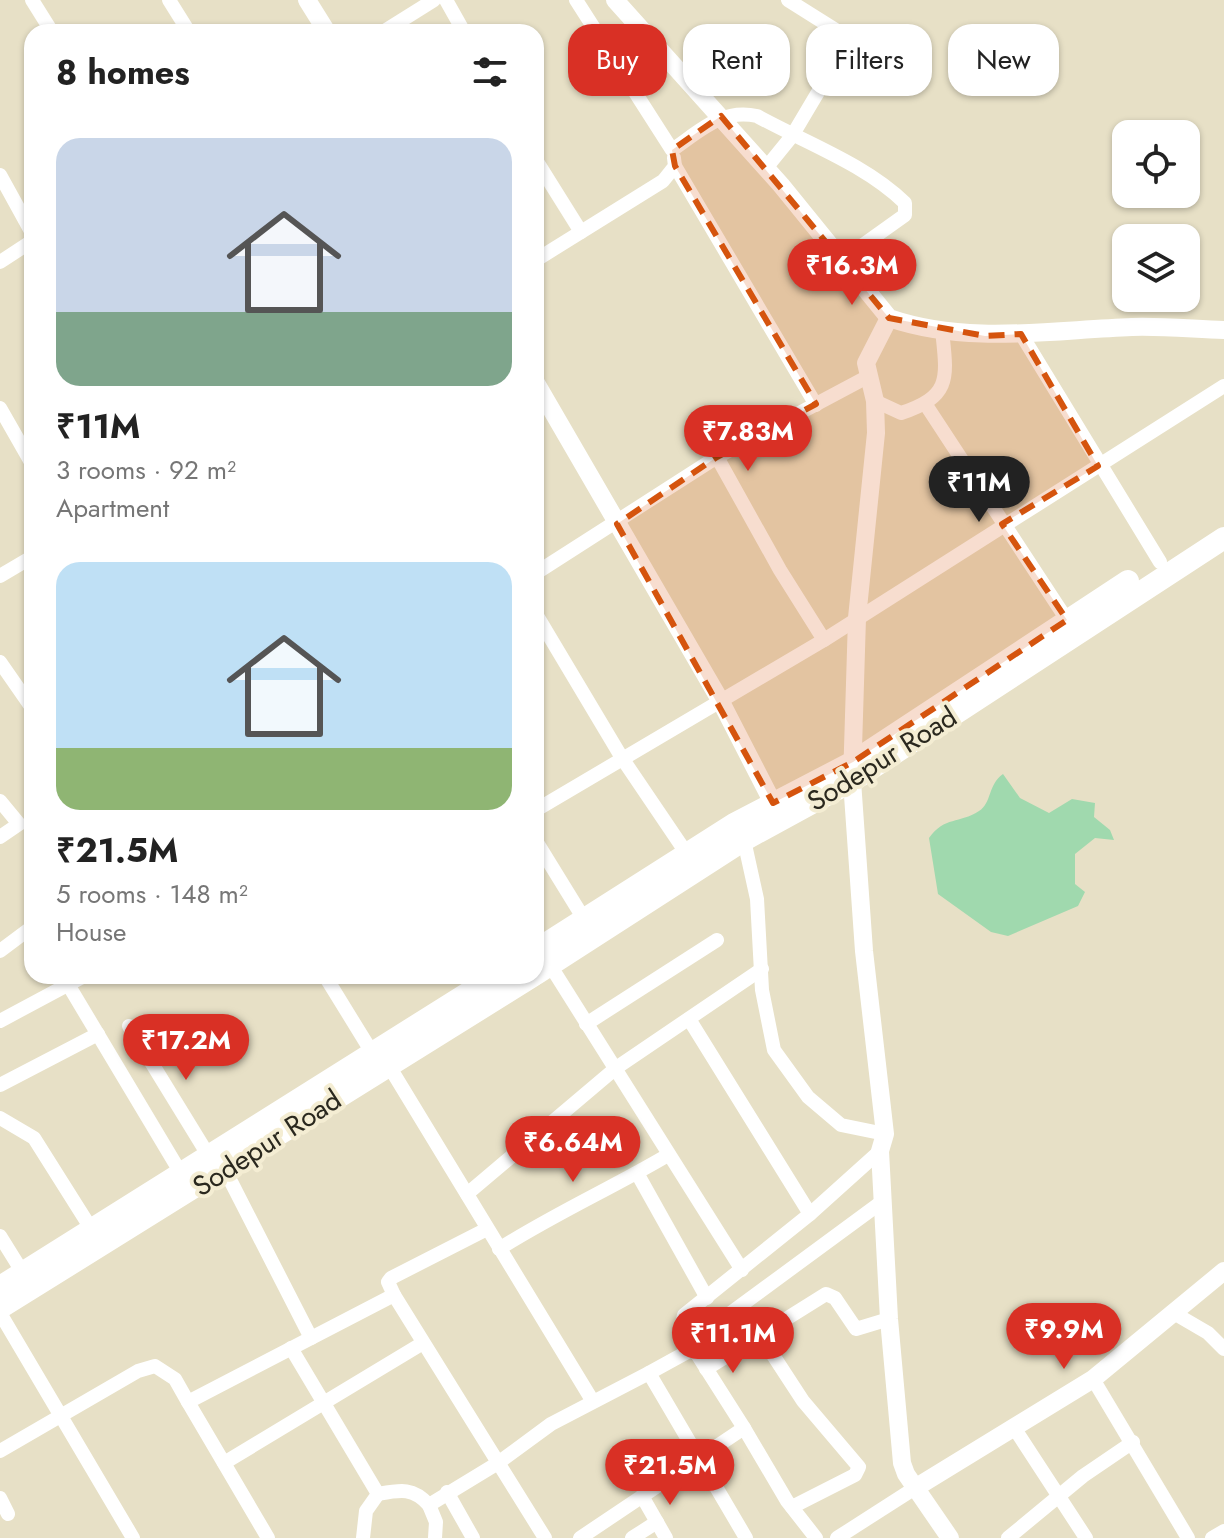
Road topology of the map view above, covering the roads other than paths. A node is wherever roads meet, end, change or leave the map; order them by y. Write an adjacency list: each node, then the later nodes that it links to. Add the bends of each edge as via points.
1 (32, 0): 9 (street)
2 (169, 0): 10 (street)
3 (307, 0): 11 (street)
4 (434, 0): 12 (street)
5 (446, 0): 13 (street)
6 (576, 0): 16 (street)
7 (615, 0): 14 (street)
8 (788, 0): 15 (street, via 842,34 846,45)
9 (47, 24)
10 (184, 24)
11 (322, 24)
12 (396, 24)
13 (460, 24)
14 (721, 116): 15 (street, via 757,116); 16 (street); 18 (street)
15 (792, 136): 18 (street); 25 (street, via 869,176 905,203 905,215)
16 (672, 150): 17 (street)
17 (675, 166): 22 (street, via 663,181); 35 (street)
18 (766, 168): 25 (street)
19 (544, 173): 22 (street)
20 (0, 175): 21 (street)
21 (24, 218)
22 (581, 232): 24 (street)
23 (24, 246): 26 (street)
24 (544, 255)
25 (842, 260): 27 (street)
26 (0, 262)
27 (889, 318): 28 (street); 31 (street, via 866,363)
28 (942, 330): 30 (street); 36 (street, via 947,377)
29 (1224, 330): 30 (street, via 1134,327)
30 (1021, 334): 40 (street)
31 (869, 376): 34 (street); 35 (street)
32 (1224, 386): 40 (street)
33 (544, 397): 42 (street)
34 (875, 401): 36 (street, via 901,413); 49 (street)
35 (816, 404): 39 (street)
36 (926, 405): 43 (street)
37 (0, 408): 38 (street)
38 (24, 450)
39 (717, 457): 42 (street); 52 (street)
40 (1098, 466): 43 (street); 46 (street)
41 (1224, 521): 46 (main road)
42 (617, 524): 47 (street); 55 (street)
43 (1002, 524): 49 (street); 50 (street)
44 (1224, 538): 57 (main road, Sodepur Road)
45 (24, 562): 48 (street)
46 (1160, 562): 50 (main road)
47 (544, 568)
48 (0, 575)
49 (857, 618): 52 (street); 57 (street)
50 (1067, 620): 57 (main road)
51 (544, 627): 56 (street)
52 (824, 640): 55 (street)
53 (0, 662): 54 (street)
54 (24, 696)
55 (720, 700): 56 (street); 59 (street)
56 (622, 758): 60 (street); 66 (street)
57 (852, 772): 59 (main road); 64 (main road, Sodepur Road); 89 (street)
58 (0, 801): 62 (street)
59 (773, 803): 66 (main road)
60 (544, 805)
61 (24, 821): 62 (street)
62 (19, 824): 63 (street)
63 (0, 837)
64 (744, 840): 72 (main road, Sodepur Road); 73 (street, via 757,899)
65 (544, 854): 67 (street)
66 (687, 854): 67 (main road)
67 (584, 919): 71 (main road)
68 (24, 933): 70 (street)
69 (717, 940): 82 (street)
70 (0, 951)
71 (544, 961)
72 (544, 963)
73 (762, 969): 80 (street); 89 (street, via 774,1050 808,1097 841,1125)
74 (544, 972): 82 (street)
75 (61, 984): 81 (street)
76 (68, 984): 84 (street)
77 (330, 984): 85 (street)
78 (476, 984): 85 (main road)
79 (509, 984): 85 (main road, Sodepur Road)
80 (689, 1019): 86 (street); 96 (street)
81 (0, 1021)
82 (586, 1024): 86 (street)
83 (129, 1026): 91 (street)
84 (98, 1034): 87 (street); 93 (street)
85 (381, 1060): 91 (main road); 94 (street)
86 (614, 1070): 90 (street); 94 (street)
87 (0, 1085)
88 (0, 1118): 98 (street, via 34,1138)
89 (883, 1143): 95 (street); 96 (street)
90 (668, 1155): 92 (street); 101 (street)
91 (217, 1164): 93 (main road); 107 (main road, Sodepur Road); 111 (street)
92 (637, 1173): 100 (street, via 559,1211); 106 (street)
93 (182, 1175): 98 (main road)
94 (467, 1194): 97 (street)
95 (883, 1201): 109 (street); 113 (street)
96 (810, 1214): 101 (street)
97 (487, 1229): 100 (street); 105 (street, via 391,1278)
98 (92, 1230): 103 (main road)
99 (0, 1236): 103 (street)
100 (499, 1249): 119 (street)
101 (742, 1270): 106 (street)
102 (1224, 1271): 108 (street)
103 (23, 1273): 104 (main road)
104 (0, 1287)
105 (394, 1295): 111 (street); 112 (street)
106 (707, 1298): 113 (street, via 681,1319)
107 (0, 1311): 122 (street)
108 (1172, 1312): 115 (street); 118 (street)
109 (889, 1319): 110 (street, via 856,1329 835,1298 826,1294); 130 (street, via 902,1463)
110 (760, 1335): 116 (street); 137 (street, via 803,1401 859,1467 855,1475)
111 (311, 1338): 114 (street)
112 (423, 1343): 121 (street); 129 (street)
113 (690, 1343): 116 (street); 117 (street, via 681,1358)
114 (291, 1348): 120 (street); 121 (street)
115 (1224, 1349)
116 (706, 1369): 124 (street)
117 (649, 1373): 119 (street); 127 (street)
118 (1093, 1379): 123 (street); 125 (street)
119 (592, 1400): 129 (street)
120 (188, 1402): 122 (street, via 175,1379 155,1366); 128 (street)
121 (325, 1404): 128 (street); 132 (street)
122 (58, 1415): 126 (street); 141 (street)
123 (1013, 1426): 130 (street); 134 (street)
124 (744, 1428): 127 (street); 137 (street)
125 (1133, 1442): 134 (street); 156 (street)
126 (0, 1451)
127 (698, 1457): 133 (street); 150 (street)
128 (224, 1463): 142 (street)
129 (498, 1463): 131 (street); 146 (street)
130 (915, 1488): 152 (street); 153 (street)
131 (447, 1492): 136 (street); 145 (street)
132 (378, 1494): 136 (street, via 419,1493); 143 (street, via 366,1511)
133 (642, 1496): 139 (street); 147 (street)
134 (1059, 1496): 154 (street); 155 (street)
135 (0, 1498): 138 (street)
136 (429, 1505): 144 (street)
137 (792, 1507): 151 (street)
138 (8, 1514)
139 (657, 1522): 148 (street); 149 (street)
140 (1224, 1531): 157 (street)
141 (133, 1538)
142 (268, 1538)
143 (363, 1538)
144 (435, 1538)
145 (473, 1538)
146 (545, 1538)
147 (580, 1538)
148 (632, 1538)
149 (666, 1538)
150 (746, 1538)
151 (816, 1538)
152 (837, 1538)
153 (950, 1538)
154 (1008, 1538)
155 (1086, 1538)
156 (1188, 1538)
157 (1212, 1538)

